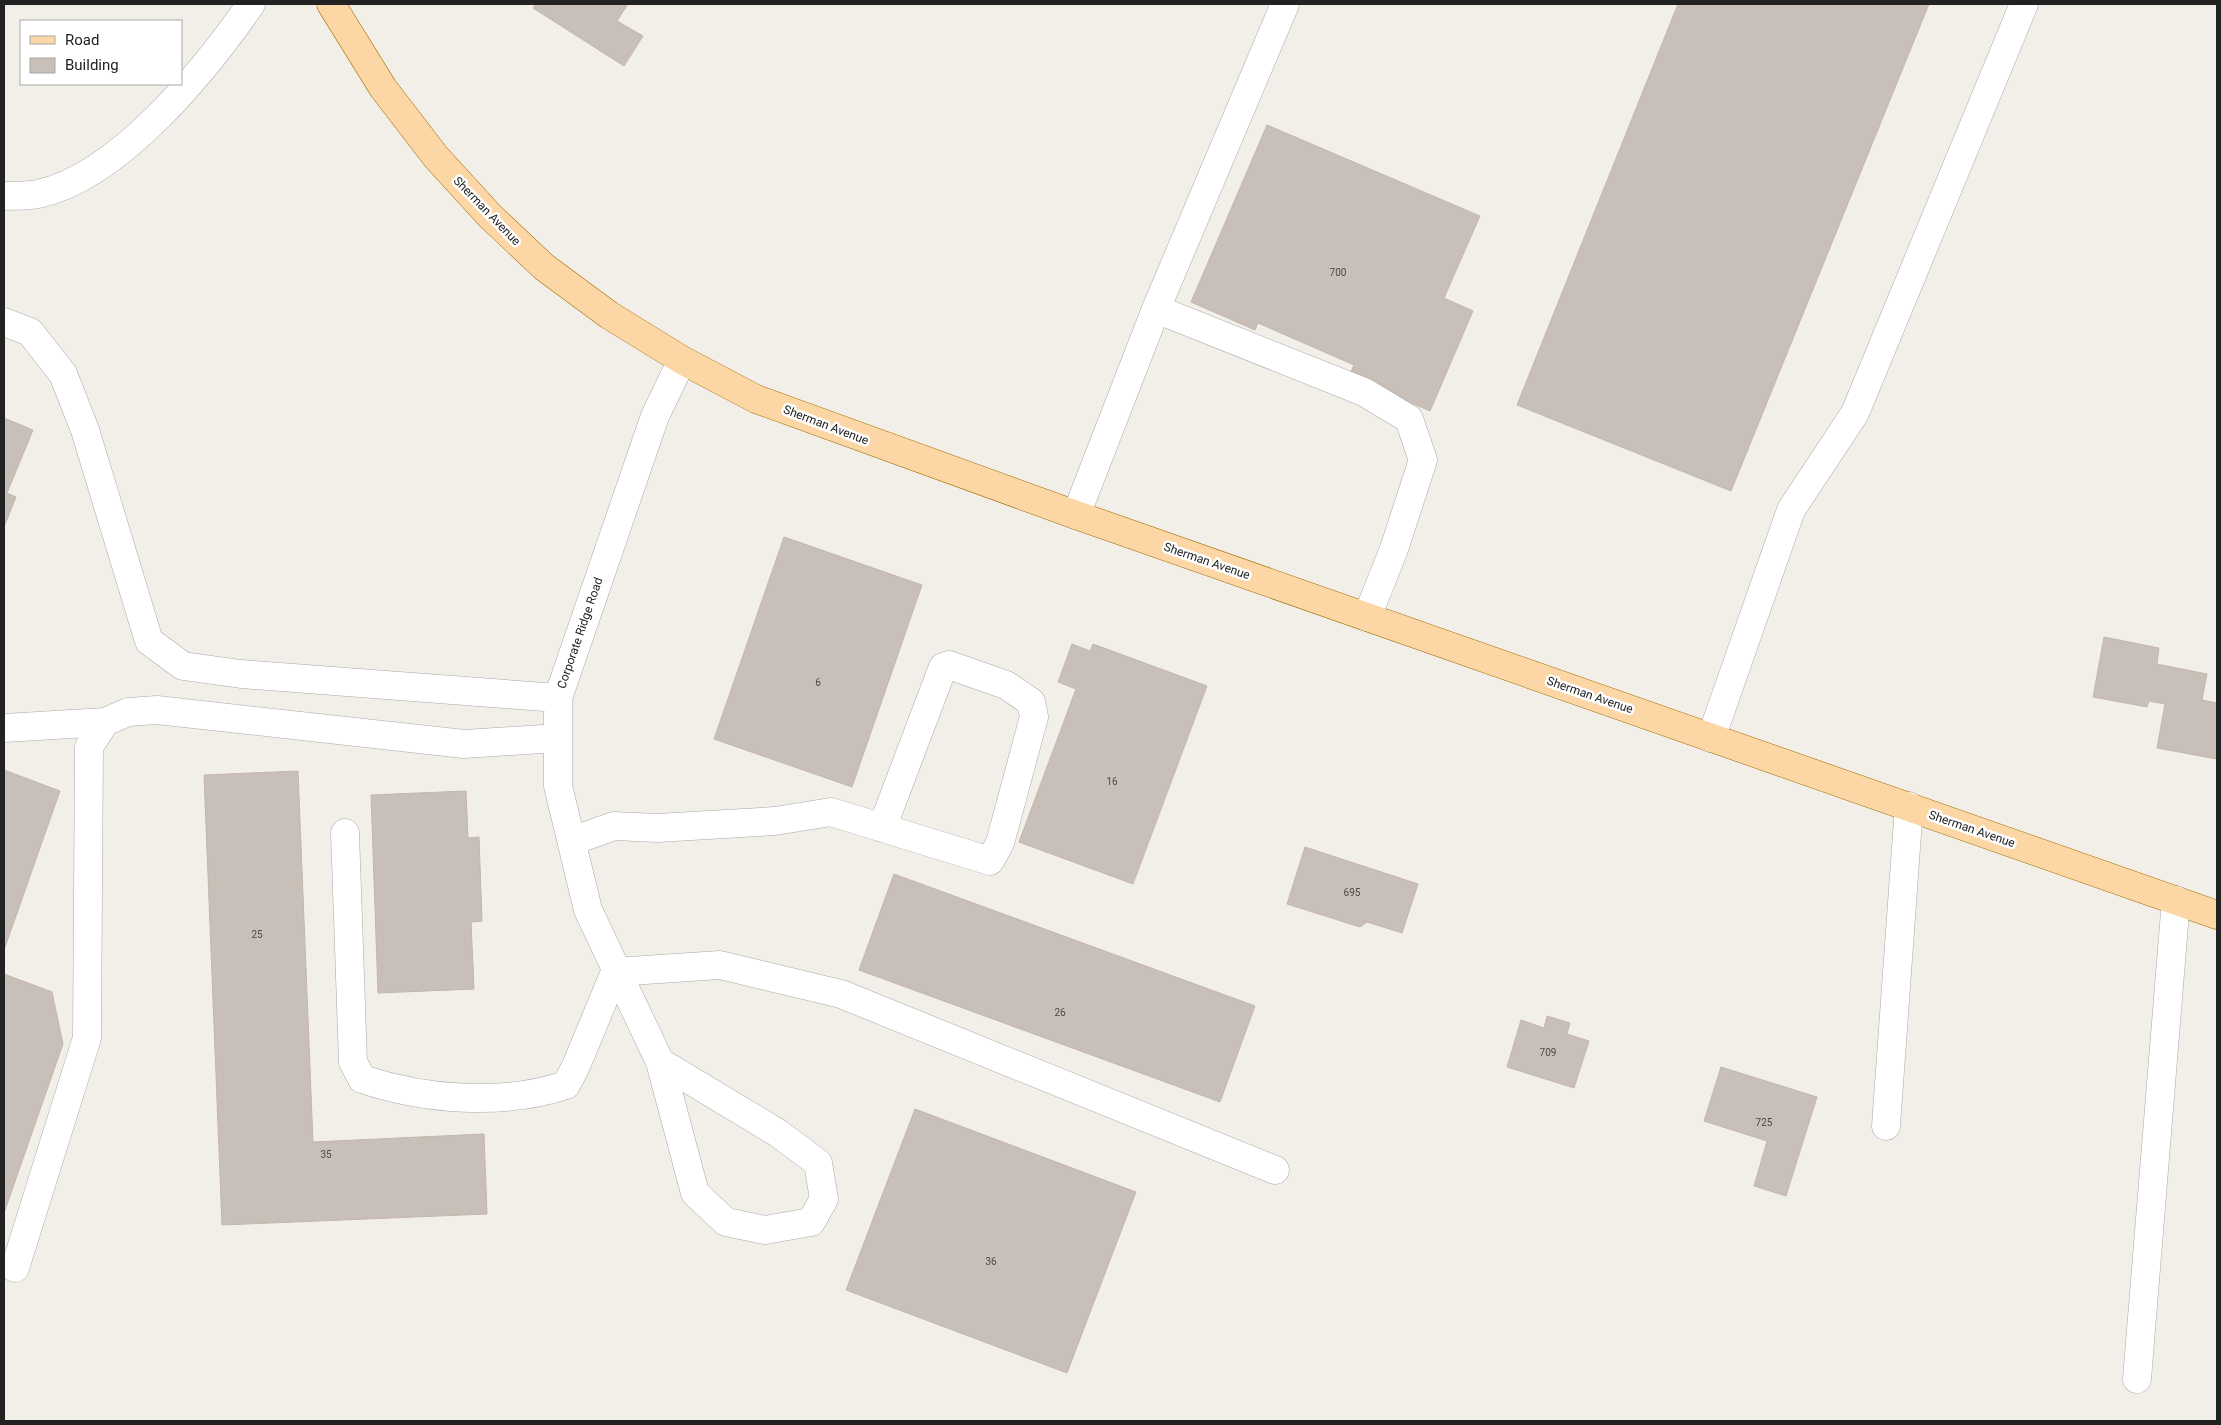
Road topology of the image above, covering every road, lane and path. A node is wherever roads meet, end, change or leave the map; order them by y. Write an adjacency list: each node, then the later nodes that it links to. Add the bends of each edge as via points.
1 (251, 4): 5 (street, via 229,35 152,124 106,163 39,194)
2 (331, 4): 8 (main road, Sherman Avenue, via 383,88 436,157 490,216 544,267 609,315)
3 (1285, 4): 6 (street)
4 (2024, 4): 15 (street, via 1855,413 1791,510)
5 (4, 196)
6 (1156, 309): 9 (street); 10 (street, via 1364,392 1408,419 1423,460 1394,549)
7 (4, 322): 11 (street, via 30,332 63,374 85,430 148,640 183,666 241,674)
8 (682, 360): 9 (main road, Sherman Avenue, via 756,399); 11 (street, Corporate Ridge Road, via 655,416)
9 (1076, 515): 10 (main road, Sherman Avenue)
10 (1367, 616): 15 (main road, Sherman Avenue)
11 (558, 698): 14 (street, Corporate Ridge Road)
12 (105, 722): 13 (street); 14 (street, via 128,712 157,710 464,744); 26 (street, via 89,747 87,1038)
13 (4, 728)
14 (558, 738): 19 (street, Corporate Ridge Road, via 558,786)
15 (1711, 738): 16 (main road, Sherman Avenue)
16 (1908, 806): 20 (main road, Sherman Avenue); 24 (street)
17 (882, 828): 17 (street, via 990,861 1000,843 1034,718 1031,702 1006,685 949,666 943,667); 19 (street, via 832,812 774,821 657,828 614,826)
18 (345, 833): 22 (street, via 353,1062 362,1079 417,1093 474,1098 539,1094 566,1085)
19 (572, 841): 22 (street, Corporate Ridge Road, via 588,910)
20 (2176, 900): 21 (main road, Sherman Avenue); 27 (street)
21 (2217, 915)
22 (615, 972): 23 (street, Corporate Ridge Road); 25 (street, via 720,965 841,994)
23 (660, 1062): 23 (street, Corporate Ridge Road, via 695,1193 726,1222 765,1230 811,1222 824,1199 818,1163 778,1133)
24 (1886, 1126)
25 (1276, 1170)
26 (15, 1268)
27 (2137, 1379)

